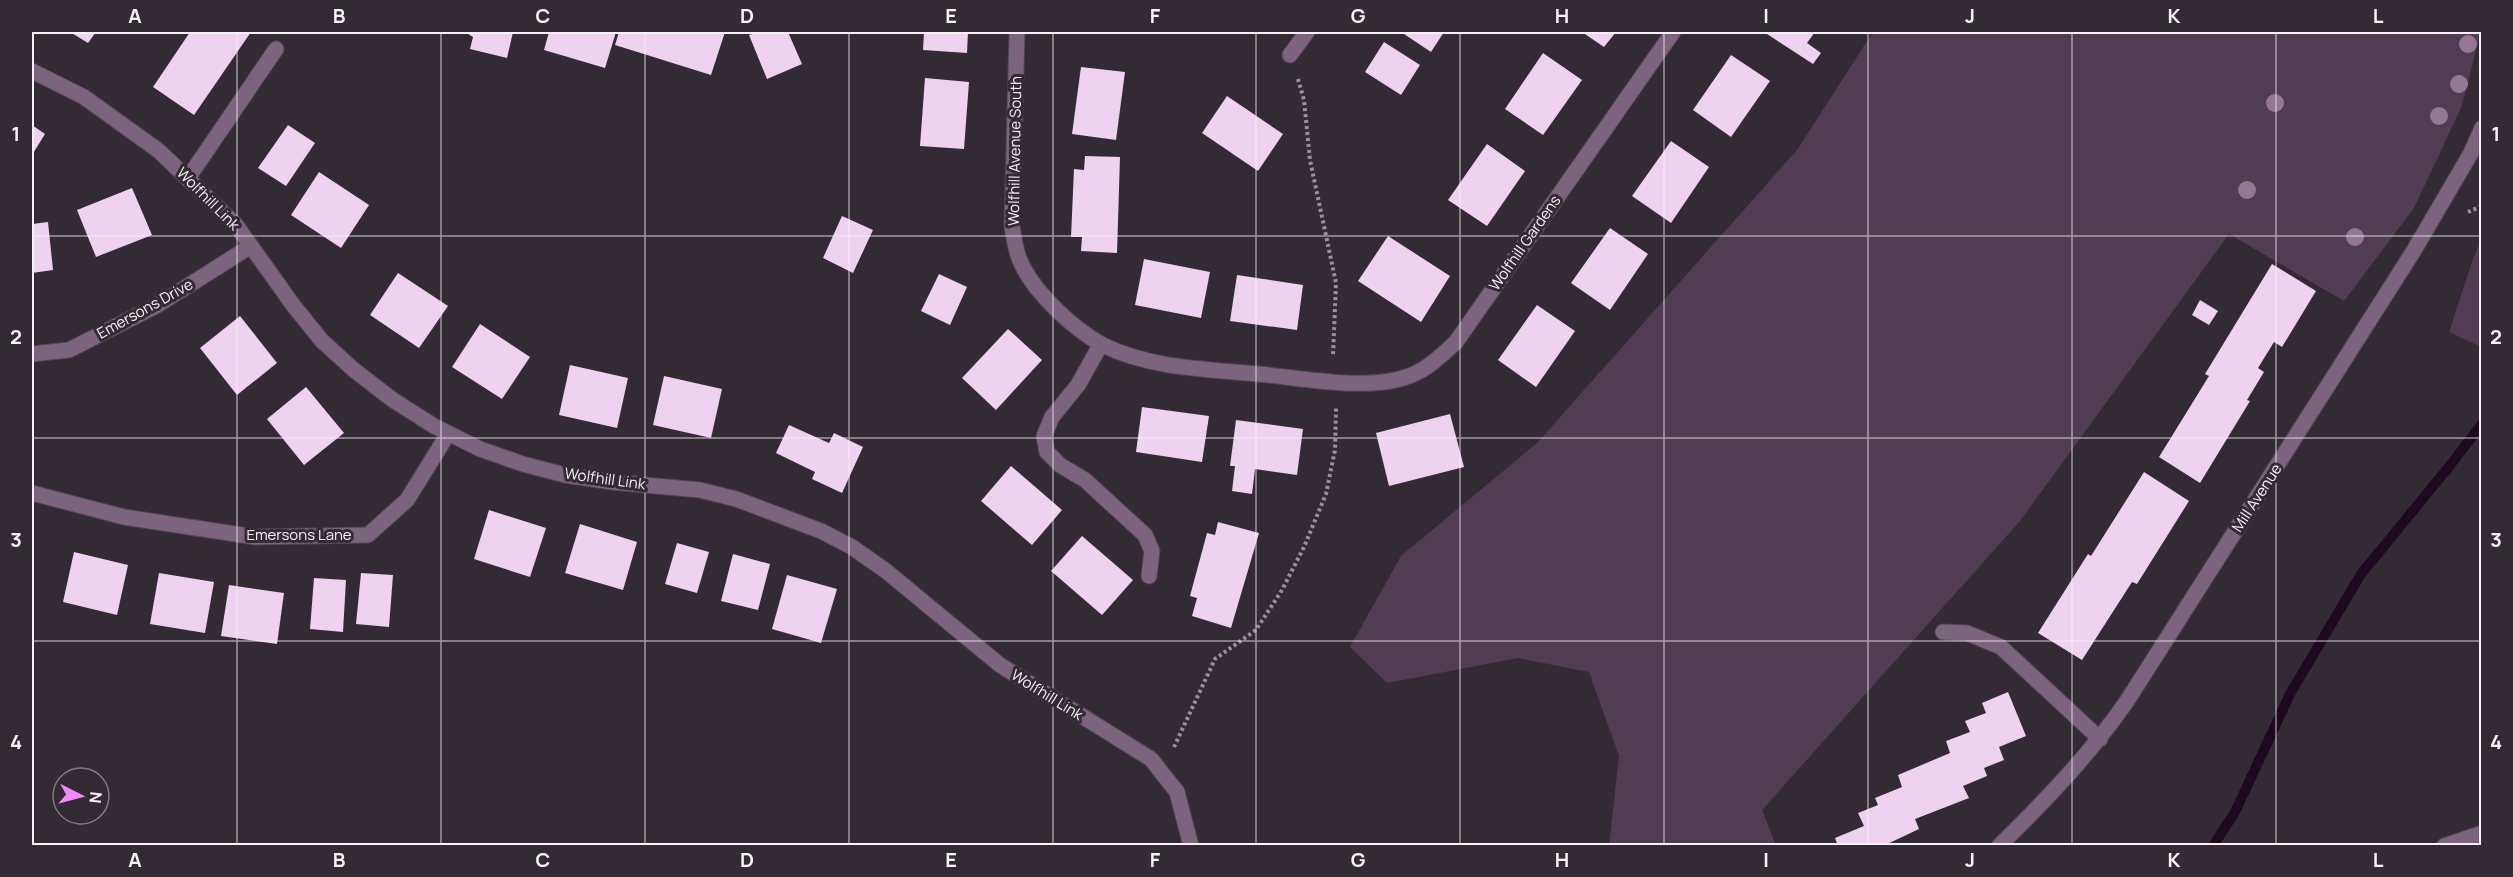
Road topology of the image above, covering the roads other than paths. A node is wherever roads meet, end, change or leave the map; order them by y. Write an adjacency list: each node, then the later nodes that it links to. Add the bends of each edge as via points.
1 (1017, 32): 10 (street, Wolfhill Avenue South, via 1011,188 1012,226 1019,257 1048,301)
2 (1307, 32): 5 (street)
3 (1673, 32): 12 (street, Wolfhill Gardens, via 1456,342 1434,363 1408,377)
4 (276, 49): 8 (street)
5 (1290, 55)
6 (32, 71): 8 (street, Wolfhill Link, via 119,120)
7 (2481, 128): 17 (street, Mill Avenue, via 2446,199 2408,262)
8 (188, 178): 9 (street, Wolfhill Link)
9 (252, 246): 11 (street, Emersons Drive, via 156,306 69,350); 13 (street, Wolfhill Link, via 322,341 393,400)
10 (1101, 344): 12 (street, Wolfhill Avenue South, via 1130,356 1172,365); 15 (street, via 1078,385 1052,417 1044,436 1047,452 1085,480 1145,535 1152,551)
11 (32, 354)
12 (1332, 381)
13 (448, 434): 14 (street, Emersons Lane, via 406,500 368,535 255,537 124,517); 19 (street, Wolfhill Link, via 523,464 566,475 700,490 736,499 852,547 1000,665 1140,750 1163,771 1177,792)
14 (32, 493)
15 (1149, 576)
16 (1943, 632): 17 (street, via 1967,633 2001,647)
17 (2100, 739): 20 (street, Mill Avenue)
18 (2481, 833): 21 (street)
19 (1191, 846)
20 (1999, 846)
21 (2444, 846)

